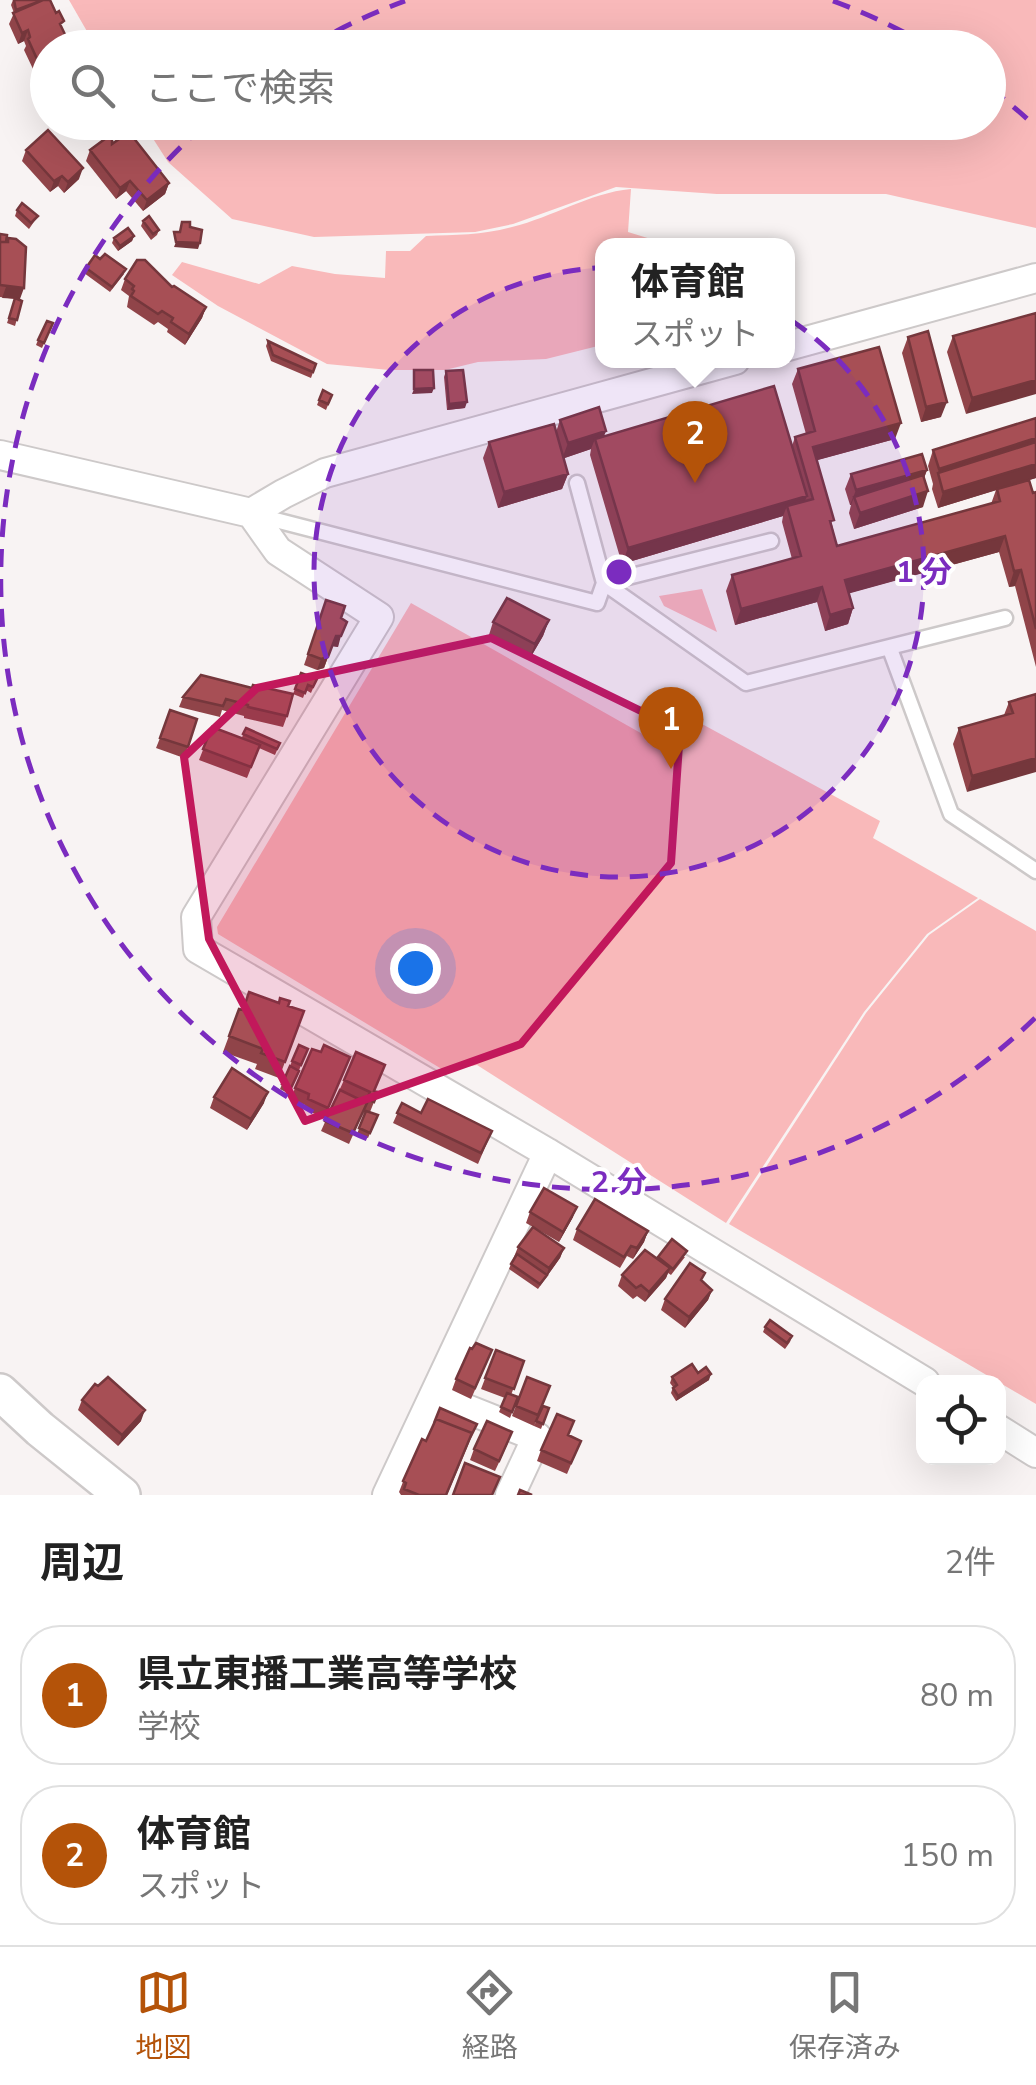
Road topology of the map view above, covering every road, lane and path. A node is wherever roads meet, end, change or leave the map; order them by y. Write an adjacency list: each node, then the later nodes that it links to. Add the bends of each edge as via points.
1 (1036, 278): 2 (street)
2 (795, 344)
3 (706, 368): 6 (street, via 325,473)
4 (0, 456): 6 (street)
5 (578, 484): 8 (lane)
6 (251, 514): 8 (lane, via 597,603); 12 (street, via 278,551 380,617 196,917 198,950)
7 (771, 541): 8 (lane)
8 (604, 583): 10 (lane, via 746,683)
9 (1006, 618): 10 (lane)
10 (890, 648): 11 (lane, via 951,814)
11 (1036, 871)
12 (548, 1153): 13 (street); 15 (street)
13 (916, 1377)
14 (0, 1392): 18 (street)
15 (434, 1396): 19 (street); 20 (street, via 537,1438)
16 (1006, 1434): 17 (street)
17 (1036, 1453)
18 (122, 1495)
19 (387, 1495)
20 (510, 1495)

